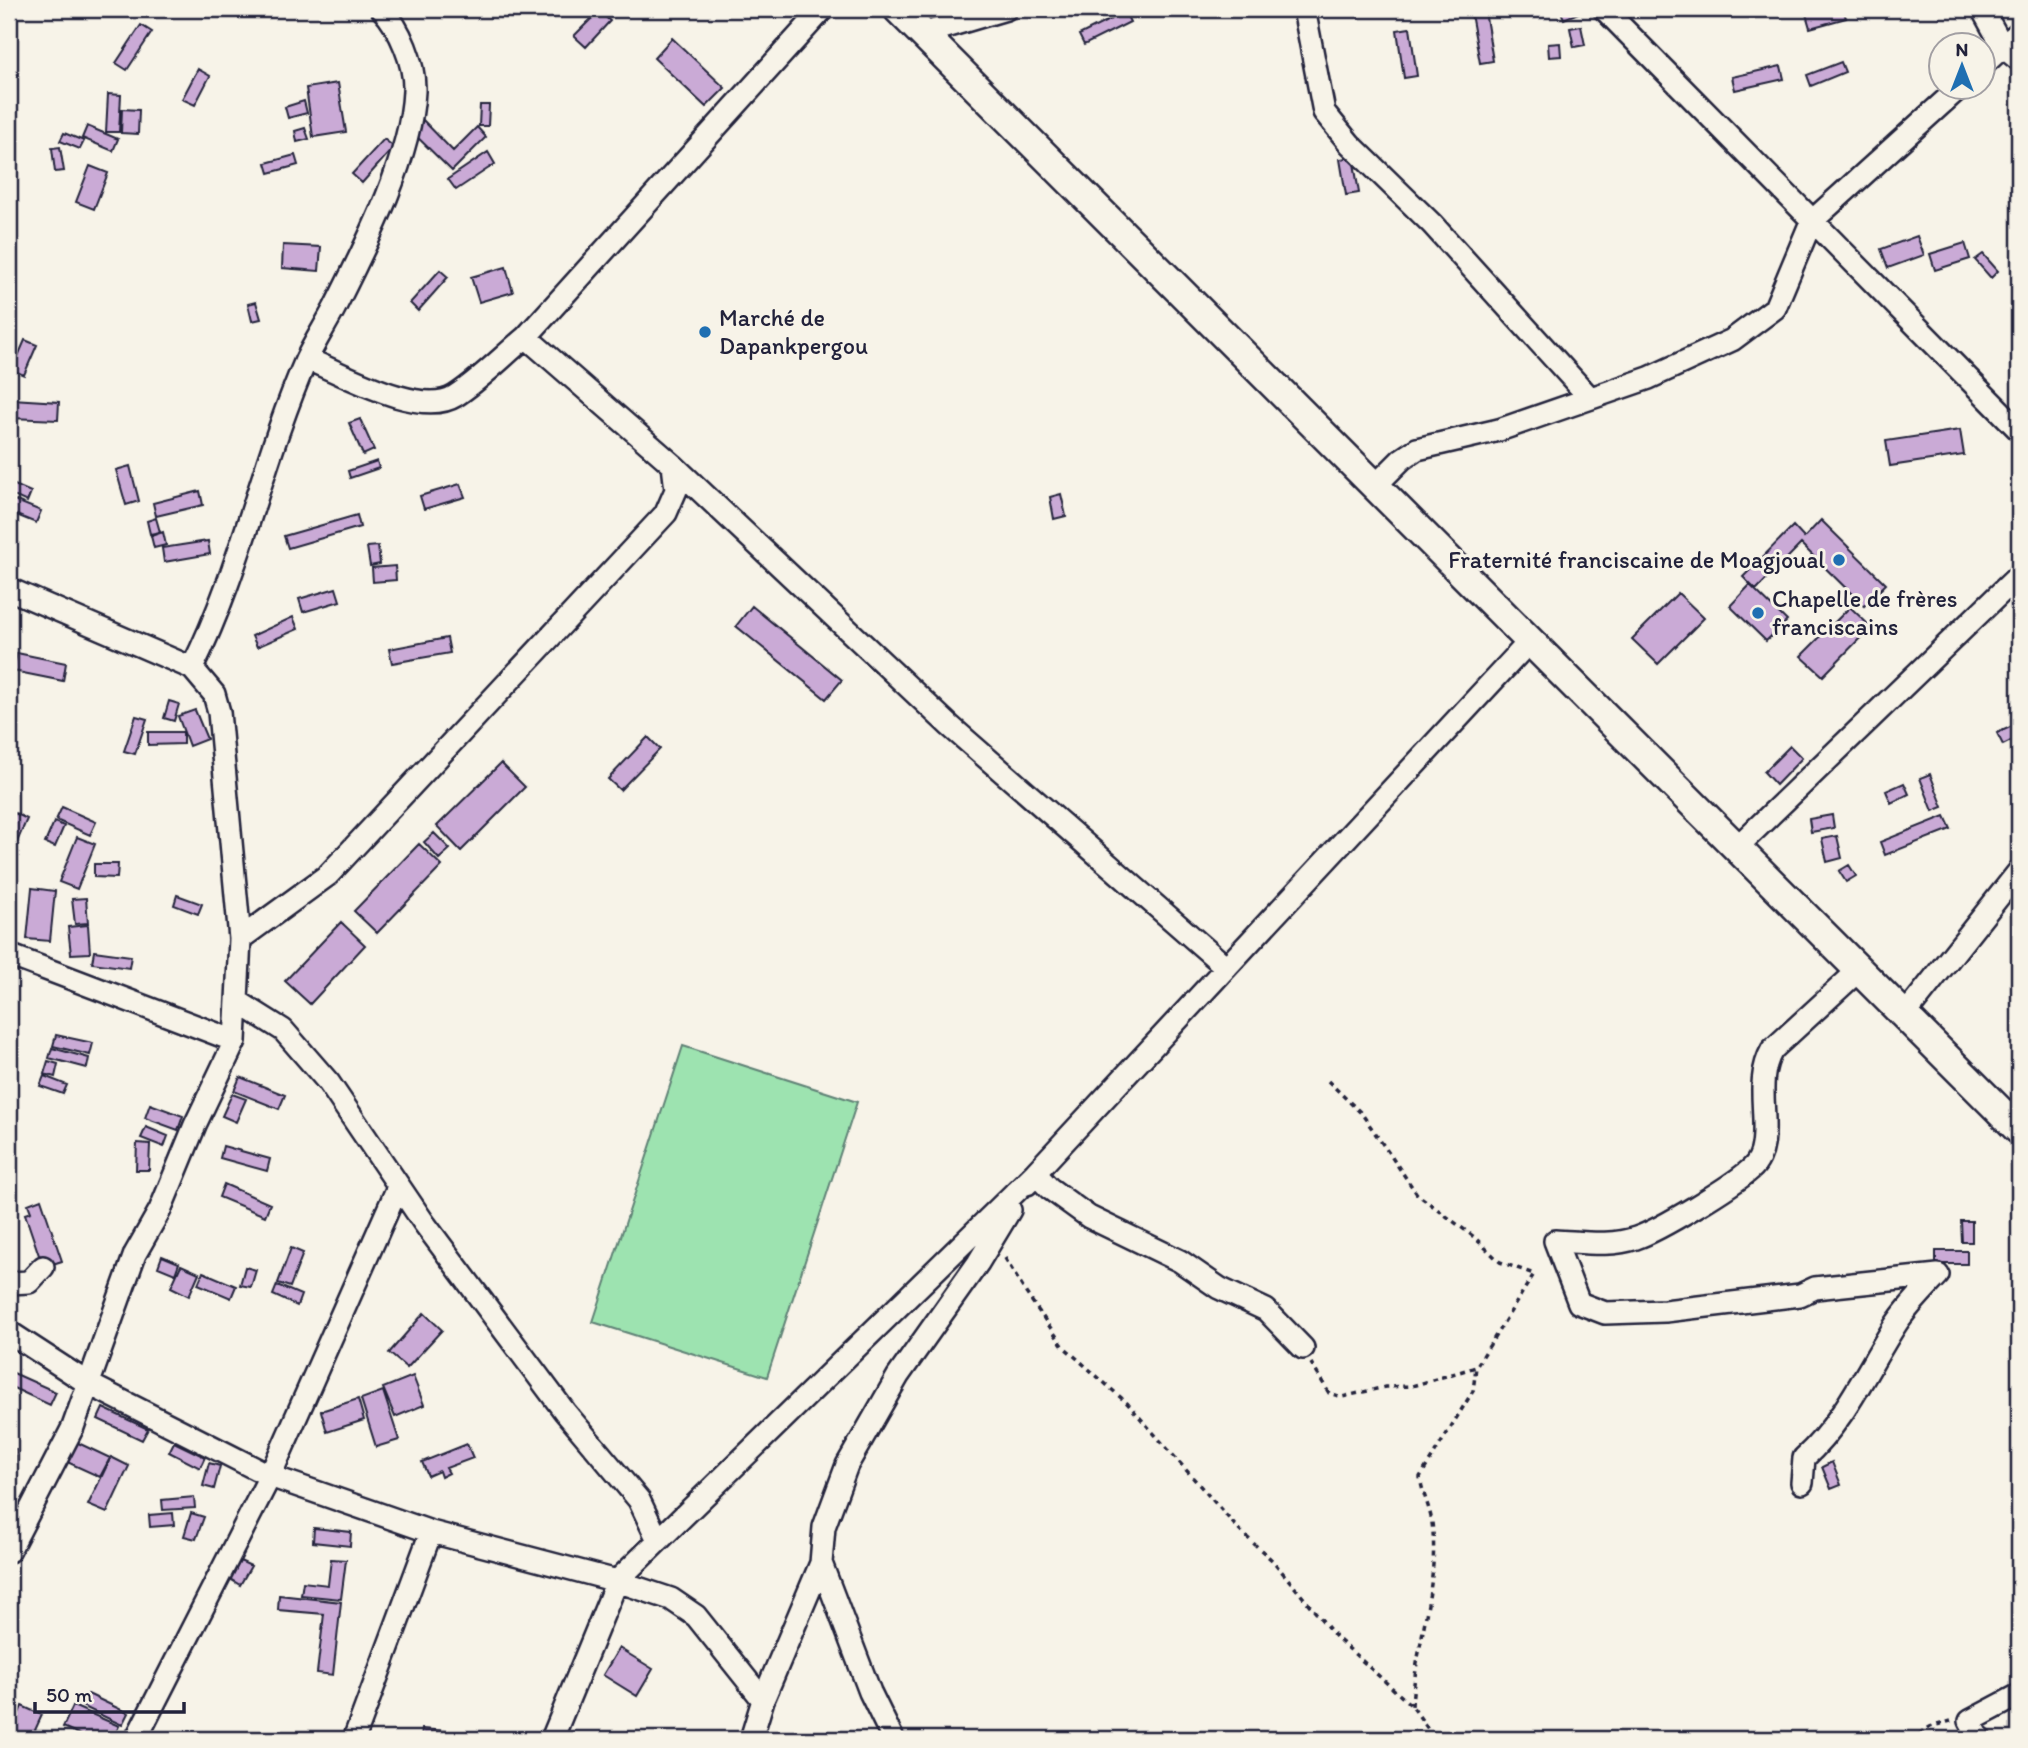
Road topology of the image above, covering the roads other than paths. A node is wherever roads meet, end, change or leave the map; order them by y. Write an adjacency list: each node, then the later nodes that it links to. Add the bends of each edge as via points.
1 (382, 9): 14 (street, via 407,56 414,89 412,108 384,202)
2 (823, 9): 13 (street)
3 (898, 9): 9 (main road)
4 (1006, 9): 9 (street)
5 (1304, 9): 15 (street, via 1324,112)
6 (1605, 9): 12 (street)
7 (1982, 9): 10 (street)
8 (2019, 32): 10 (street)
9 (925, 33): 18 (main road)
10 (2011, 54)
11 (1944, 102): 12 (street)
12 (1811, 222): 15 (street, via 1775,308 1732,340 1649,378); 16 (street)
13 (526, 337): 14 (street, via 453,397 423,403); 17 (street)
14 (307, 359): 22 (street, via 267,462 225,595)
15 (1590, 398): 18 (street, via 1499,430 1417,449)
16 (2019, 430)
17 (673, 465): 25 (street, via 676,490 656,524 328,875); 27 (street, via 950,726)
18 (1375, 485): 21 (main road)
19 (2019, 575): 23 (street)
20 (9, 589): 22 (street)
21 (1530, 641): 23 (main road); 27 (street)
22 (192, 668): 25 (street, via 214,694 219,712)
23 (1736, 848): 28 (main road)
24 (2019, 871): 30 (street)
25 (240, 939): 29 (street)
26 (9, 955): 31 (street)
27 (1226, 967): 33 (street)
28 (1859, 970): 30 (main road); 41 (street, via 1766,1060 1763,1145 1752,1168 1636,1238 1555,1241 1579,1303 1605,1313 1713,1308 1815,1289 1938,1275 1897,1322 1850,1400 1804,1458)
29 (237, 1001): 31 (street); 34 (street, via 283,1030 329,1083)
30 (1905, 1016): 32 (main road)
31 (235, 1041): 39 (street, via 160,1210 135,1254)
32 (2016, 1122)
33 (1035, 1173): 38 (street, via 1089,1217 1266,1310); 43 (street); 45 (street, via 978,1264 898,1376 847,1465 824,1527)
34 (398, 1187): 40 (street); 43 (street, via 565,1412 639,1500)
35 (43, 1267): 36 (street, via 29,1282)
36 (9, 1283)
37 (9, 1332): 39 (street)
38 (1303, 1348)
39 (89, 1384): 40 (street); 44 (street, via 73,1427)
40 (270, 1476): 42 (street); 50 (street)
41 (1802, 1483)
42 (432, 1532): 46 (street); 51 (street)
43 (658, 1541): 46 (street)
44 (9, 1550)
45 (821, 1563): 48 (street); 54 (street)
46 (617, 1581): 48 (street, via 671,1599 696,1616); 52 (street)
47 (2019, 1695): 49 (street)
48 (764, 1700): 53 (street)
49 (1975, 1730)
50 (136, 1739)
51 (354, 1739)
52 (552, 1739)
53 (751, 1739)
54 (893, 1739)

